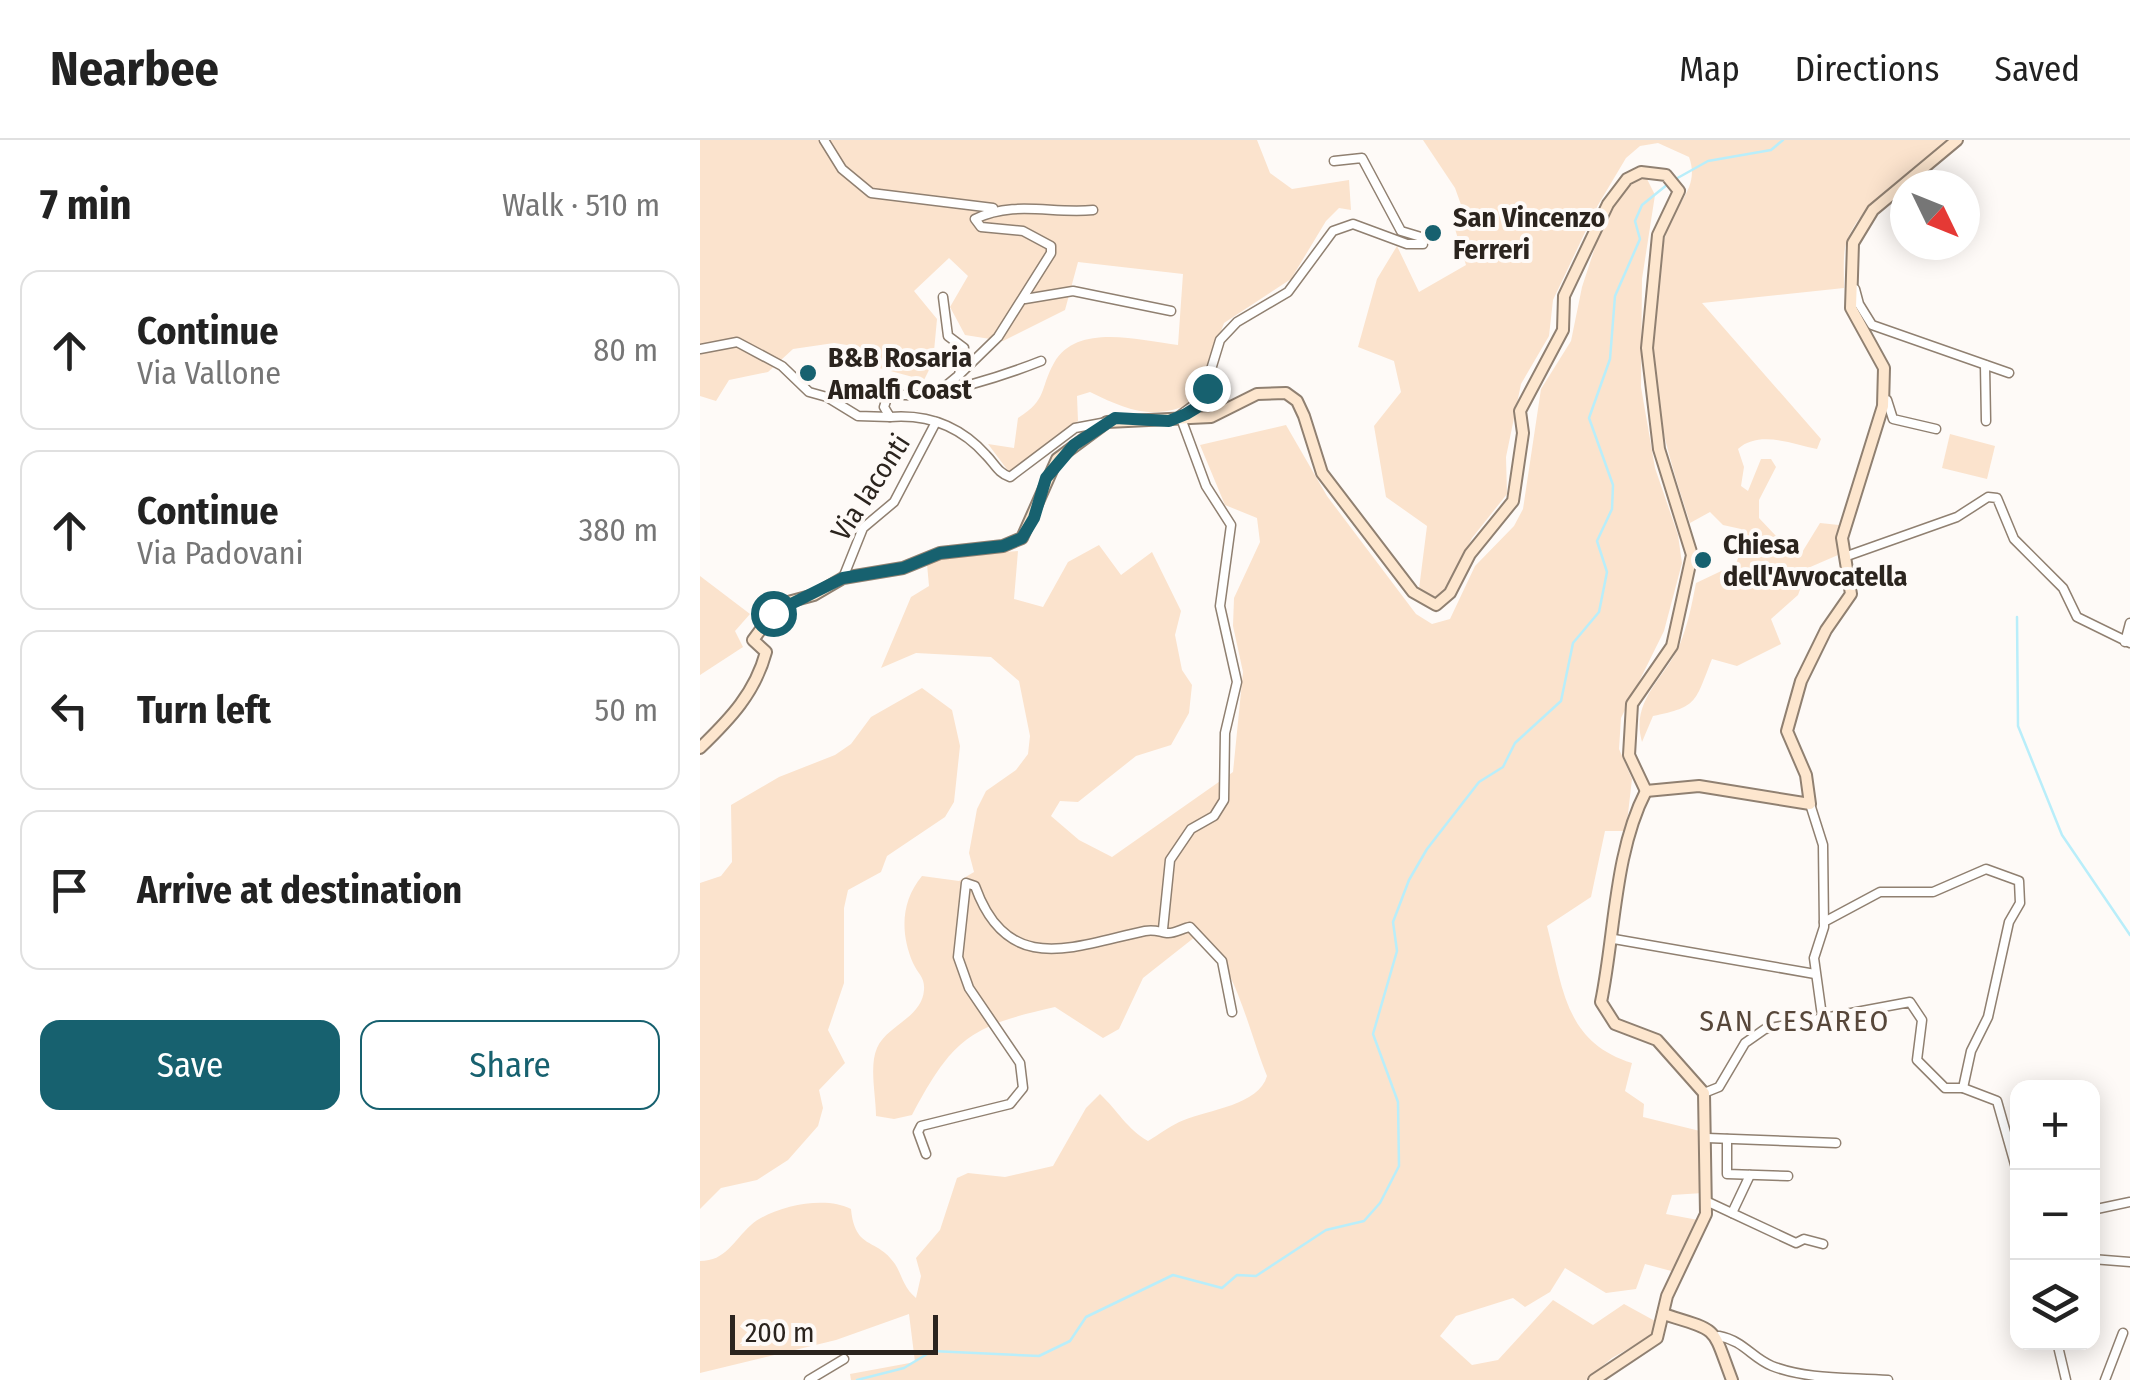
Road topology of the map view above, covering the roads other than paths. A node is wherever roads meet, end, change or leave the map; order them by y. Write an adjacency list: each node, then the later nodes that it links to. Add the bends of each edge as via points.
1 (824, 140): 4 (street, via 842,170 871,193)
2 (1957, 140): 6 (street, via 1873,210 1853,244)
3 (1334, 161): 18 (street, via 1362,158 1401,231 1421,236 1423,244 1344,224 1288,292 1220,340 1202,399)
4 (996, 209): 5 (street); 8 (street, via 976,224 1023,231 1050,246 1049,264)
5 (1093, 210)
6 (1851, 270): 12 (street, via 1858,304 1872,325); 15 (street, via 1851,308 1884,368)
7 (943, 297): 14 (street, via 948,336 964,348)
8 (1025, 300): 9 (street, via 1073,291); 14 (street)
9 (1171, 311)
10 (700, 349): 17 (street, Via Iaconti, via 737,342 782,366 809,392 858,416)
11 (1042, 361): 16 (street, Via Iaconti, via 992,381)
12 (1986, 365): 13 (street); 19 (street)
13 (2010, 373)
14 (959, 375): 16 (street)
15 (1884, 383): 23 (street, via 1894,418); 24 (street, via 1883,406 1842,538)
16 (936, 392): 17 (street, Via Iaconti, via 888,398)
17 (890, 417): 20 (street, Via Iaconti)
18 (1169, 421): 21 (street); 22 (street)
19 (1986, 421)
20 (936, 422): 21 (street, Via Iaconti, via 965,435 1010,478 1059,437); 25 (street, Via Iaconti, via 894,502 863,528)
21 (1107, 422): 25 (street, via 1057,460 1022,538)
22 (1182, 422): 29 (street, via 1211,417 1257,394 1286,393 1300,407 1322,473 1414,592 1436,604 1513,501 1520,411 1564,330 1564,296 1608,204 1640,172 1666,175 1678,187 1658,235 1646,348 1658,449 1692,556 1672,646 1632,704 1630,755); 32 (street, via 1206,486 1230,525 1220,606 1237,682 1225,733 1224,800 1170,860)
23 (1936, 429)
24 (1847, 556): 27 (street, via 1997,498 2014,539 2063,588 2077,617); 30 (street, via 1851,594 1801,681 1788,731)
25 (843, 578): 28 (street, via 773,613 754,640 766,652 758,681)
26 (2130, 624): 27 (street)
27 (2127, 642)
28 (700, 748)
29 (1646, 791): 30 (street, via 1698,786); 33 (street, via 1626,857)
30 (1810, 804): 31 (street, via 1823,845)
31 (1824, 922): 34 (street); 37 (street, via 1880,892 1934,892 1986,869 2019,881 2020,902 2008,922 1988,1016)
32 (1163, 929): 35 (street, via 1190,927 1218,954); 42 (street, via 1074,949 1022,947 966,883 958,957 969,988 1020,1064 1022,1088 1010,1104 921,1126)
33 (1614, 939): 34 (street); 38 (street, via 1601,1002 1615,1024 1658,1040)
34 (1815, 974): 36 (street)
35 (1232, 1012)
36 (1822, 1016): 37 (street, via 1910,1002 1922,1020 1917,1060 1945,1088); 38 (street, via 1765,1028 1745,1043 1719,1087)
37 (1963, 1088): 43 (street, via 1997,1101)
38 (1704, 1092): 39 (street)
39 (1707, 1138): 40 (street); 46 (street)
40 (1727, 1139): 41 (street); 44 (street, via 1727,1174)
41 (1836, 1143)
42 (926, 1154)
43 (2017, 1170)
44 (1750, 1175): 45 (street); 49 (street)
45 (1788, 1176)
46 (1706, 1201): 49 (street); 53 (street)
47 (2130, 1202): 48 (street)
48 (2100, 1208)
49 (1732, 1213): 50 (street, via 1796,1243)
50 (1823, 1244)
51 (2100, 1260): 52 (street)
52 (2130, 1262)
53 (1663, 1314): 55 (street); 59 (street, via 1648,1348)
54 (2123, 1333): 63 (street)
55 (1719, 1336): 60 (street); 61 (street, via 1753,1350 1766,1364 1811,1378)
56 (2059, 1350): 62 (street)
57 (844, 1358): 58 (street)
58 (809, 1380)
59 (1594, 1380)
60 (1732, 1380)
61 (1888, 1380)
62 (2066, 1380)
63 (2105, 1380)

